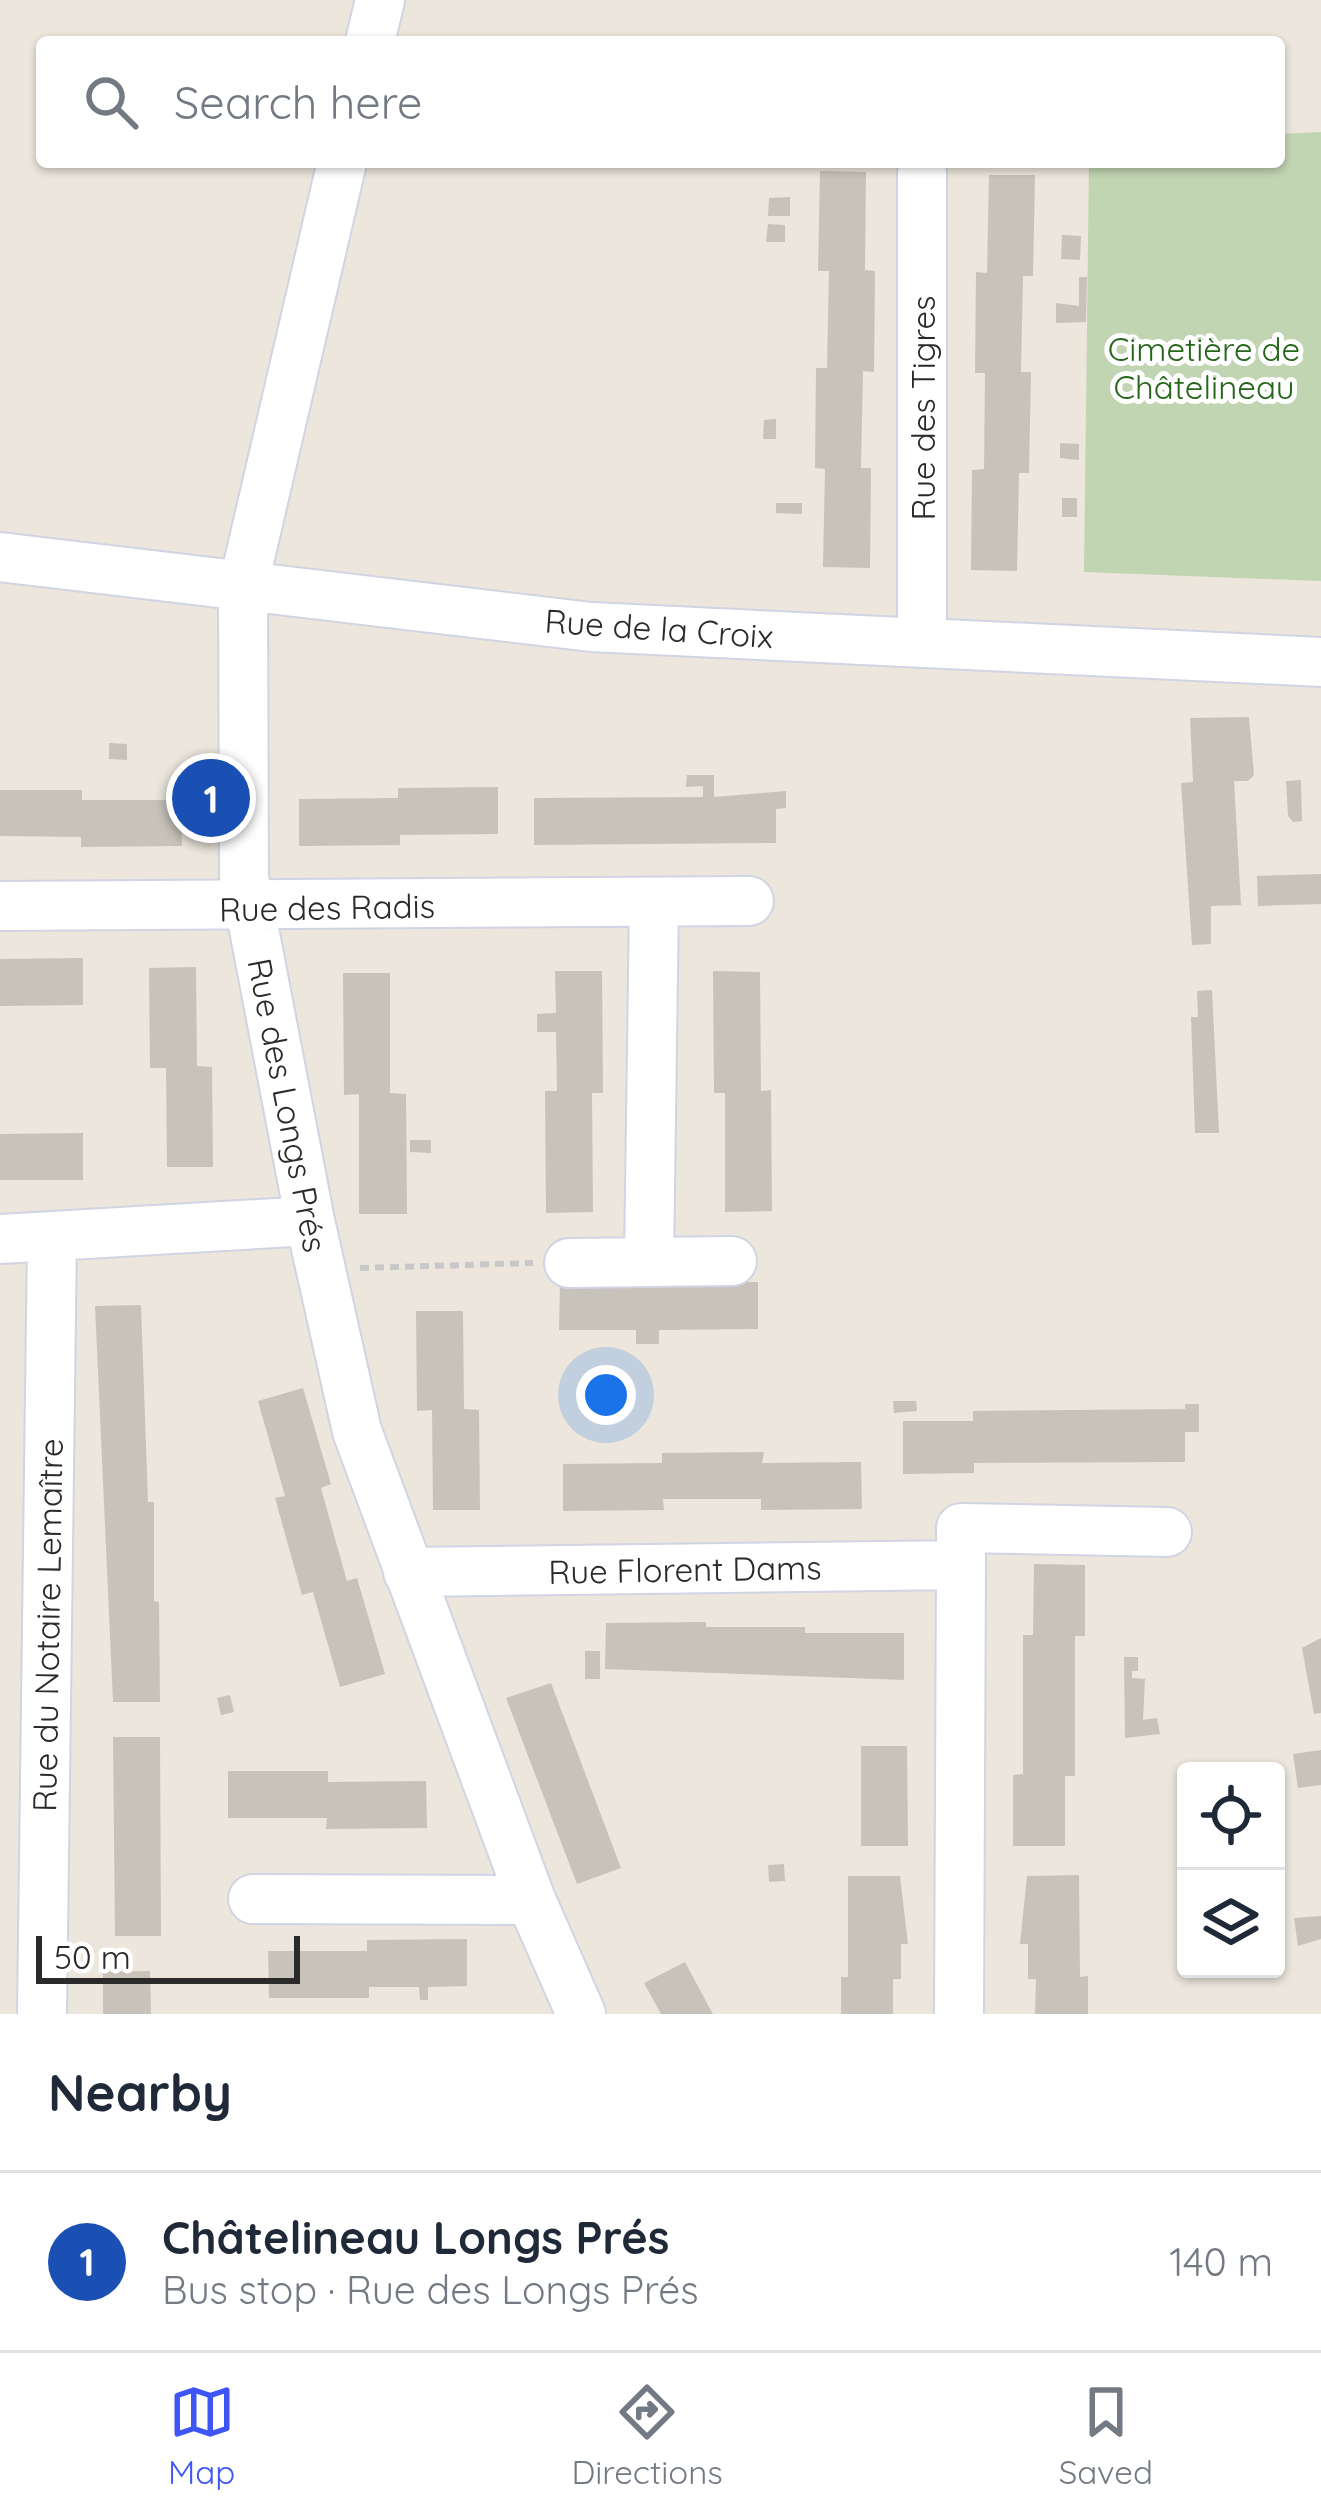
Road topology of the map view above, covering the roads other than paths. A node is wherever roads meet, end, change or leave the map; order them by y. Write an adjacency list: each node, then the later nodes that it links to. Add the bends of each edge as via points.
1 (380, 0): 2 (street)
2 (371, 36)
3 (341, 168): 6 (street, Rue des Longs Prés)
4 (922, 173): 7 (street, Rue des Tigres)
5 (0, 557): 6 (street, Rue de la Croix)
6 (243, 586): 7 (street, Rue de la Croix, via 591,627); 12 (street, Rue des Longs Prés)
7 (922, 644): 8 (street, Rue de la Croix)
8 (1321, 662)
9 (654, 902): 10 (street, Rue des Radis); 12 (street, Rue des Radis); 18 (street)
10 (749, 902)
11 (0, 906): 12 (street, Rue des Radis)
12 (250, 909): 13 (street, Rue des Longs Prés)
13 (310, 1221): 14 (street); 21 (street, Rue des Longs Prés, via 357,1431)
14 (52, 1237): 15 (street); 24 (street, Rue du Notaire Lemaître)
15 (0, 1239)
16 (732, 1261): 18 (street)
17 (569, 1262): 18 (street)
18 (649, 1262)
19 (1167, 1532): 20 (street, via 961,1528)
20 (962, 1565): 21 (street, Rue Florent Dams); 26 (street)
21 (408, 1572): 23 (street, Rue des Longs Prés)
22 (253, 1899): 23 (street)
23 (531, 1900): 25 (street, Rue des Longs Prés)
24 (42, 2014)
25 (581, 2014)
26 (958, 2014)

